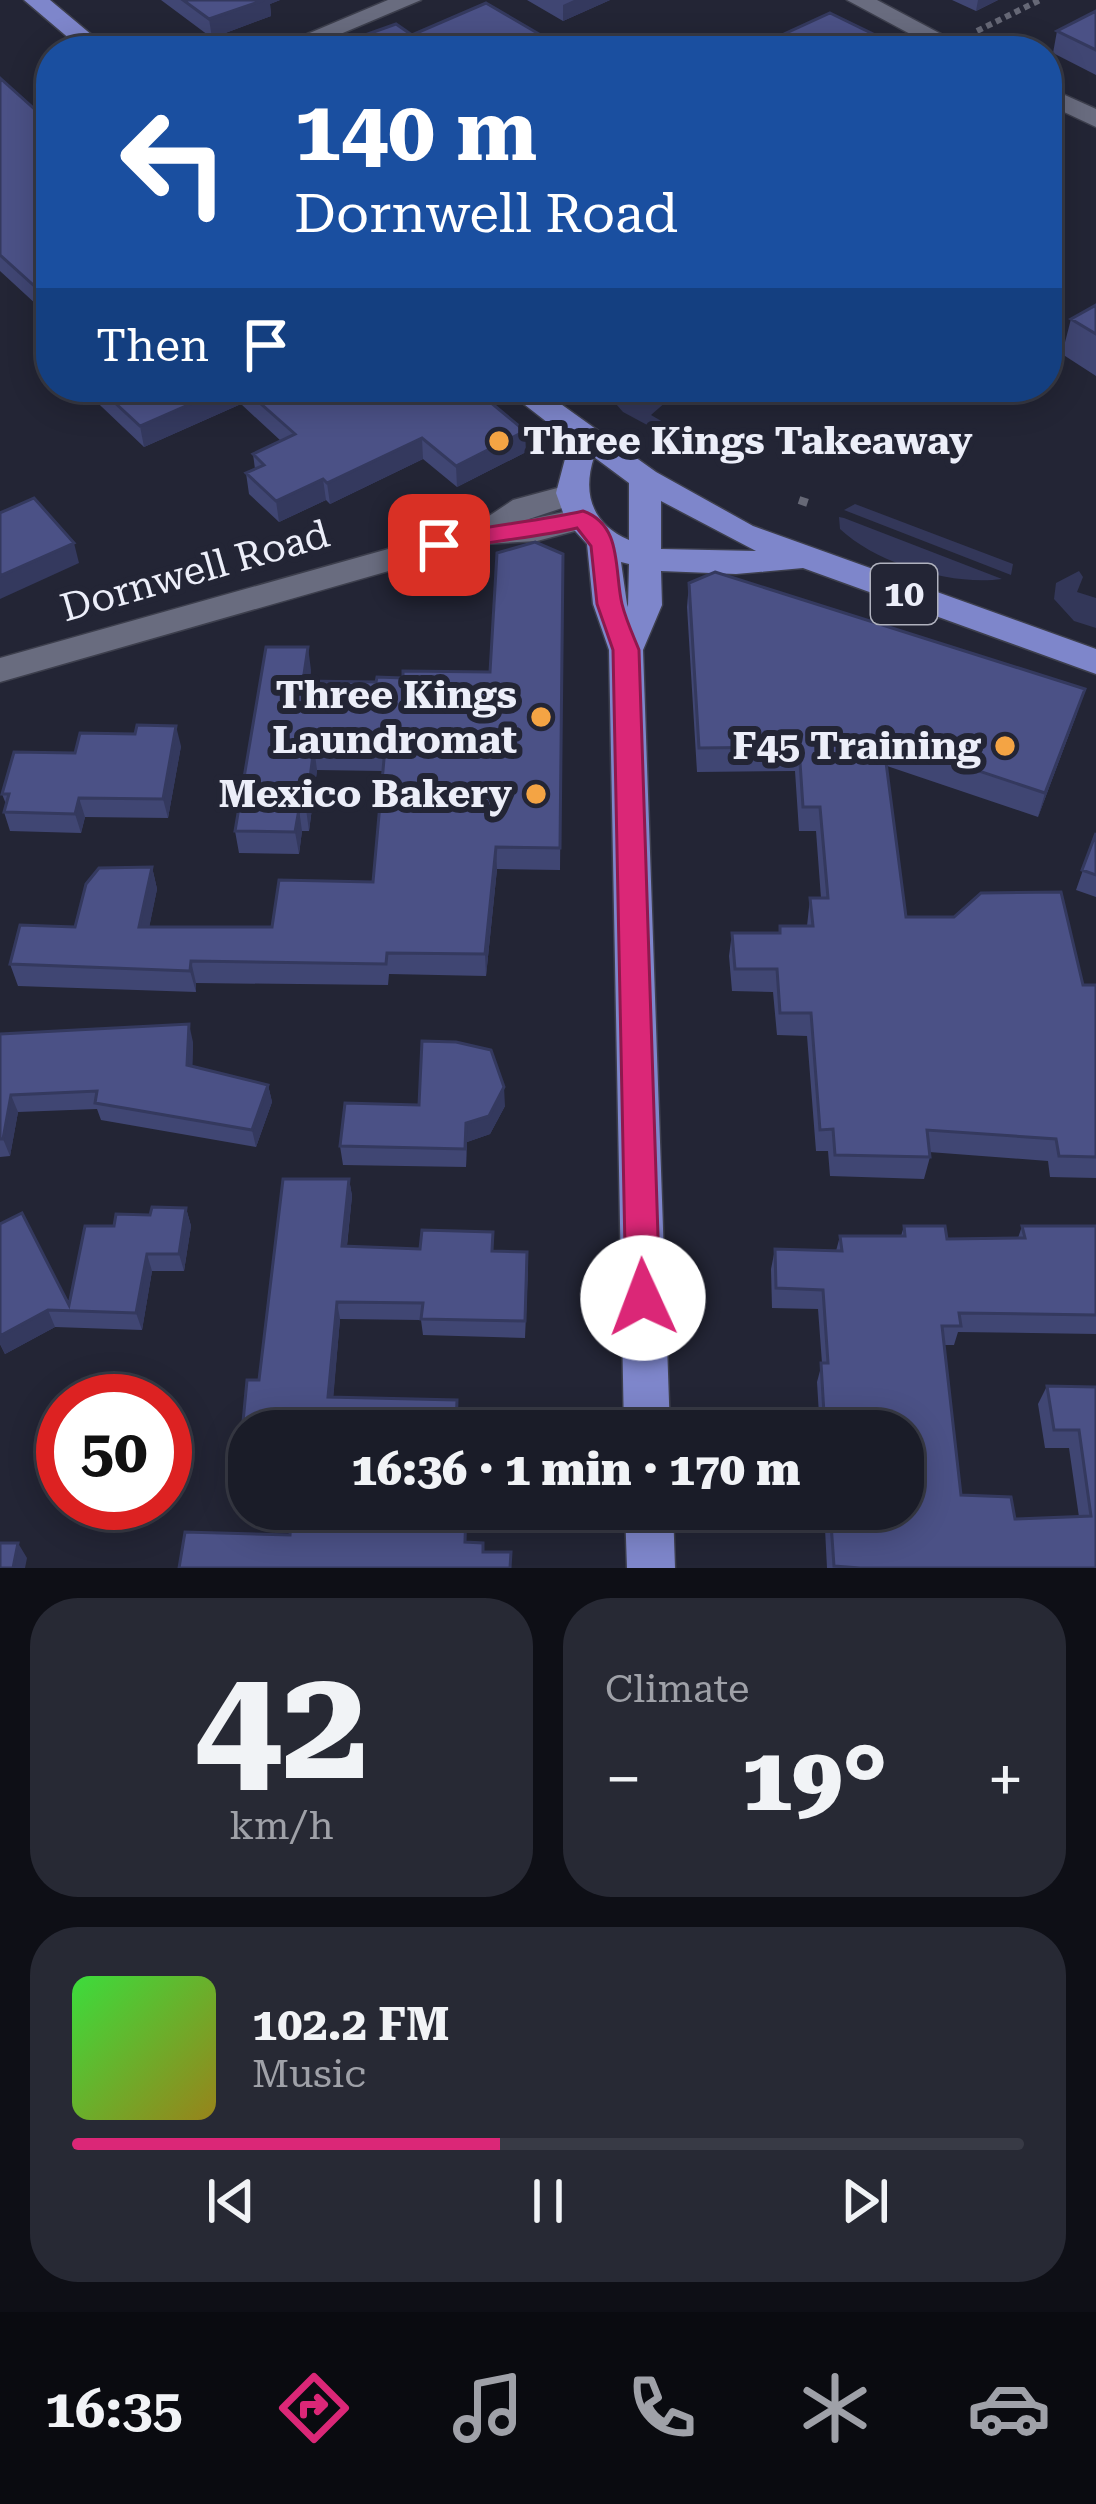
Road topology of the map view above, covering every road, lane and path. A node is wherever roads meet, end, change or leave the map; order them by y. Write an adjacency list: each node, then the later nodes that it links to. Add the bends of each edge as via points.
1 (36, 0): 5 (main road)
2 (409, 0): 6 (street)
3 (859, 0): 7 (street)
4 (1040, 0): 8 (path)
5 (80, 36)
6 (317, 36)
7 (945, 36)
8 (978, 36)
9 (1062, 102): 10 (street)
10 (1096, 119)
11 (537, 402): 12 (main road, 10)
12 (586, 438): 13 (main road, 10); 16 (main road)
13 (645, 479): 17 (main road); 18 (main road, 10)
14 (799, 500): 15 (path)
15 (811, 504)
16 (586, 519): 17 (main road); 19 (main road); 21 (street, Dornwell Road, via 483,532)
17 (647, 557): 18 (main road, via 725,564); 19 (main road, via 646,605)
18 (804, 559): 20 (main road, 10)
19 (626, 650): 22 (main road)
20 (1096, 662)
21 (0, 670)
22 (646, 1410)
23 (650, 1530): 24 (main road)
24 (651, 1568)

